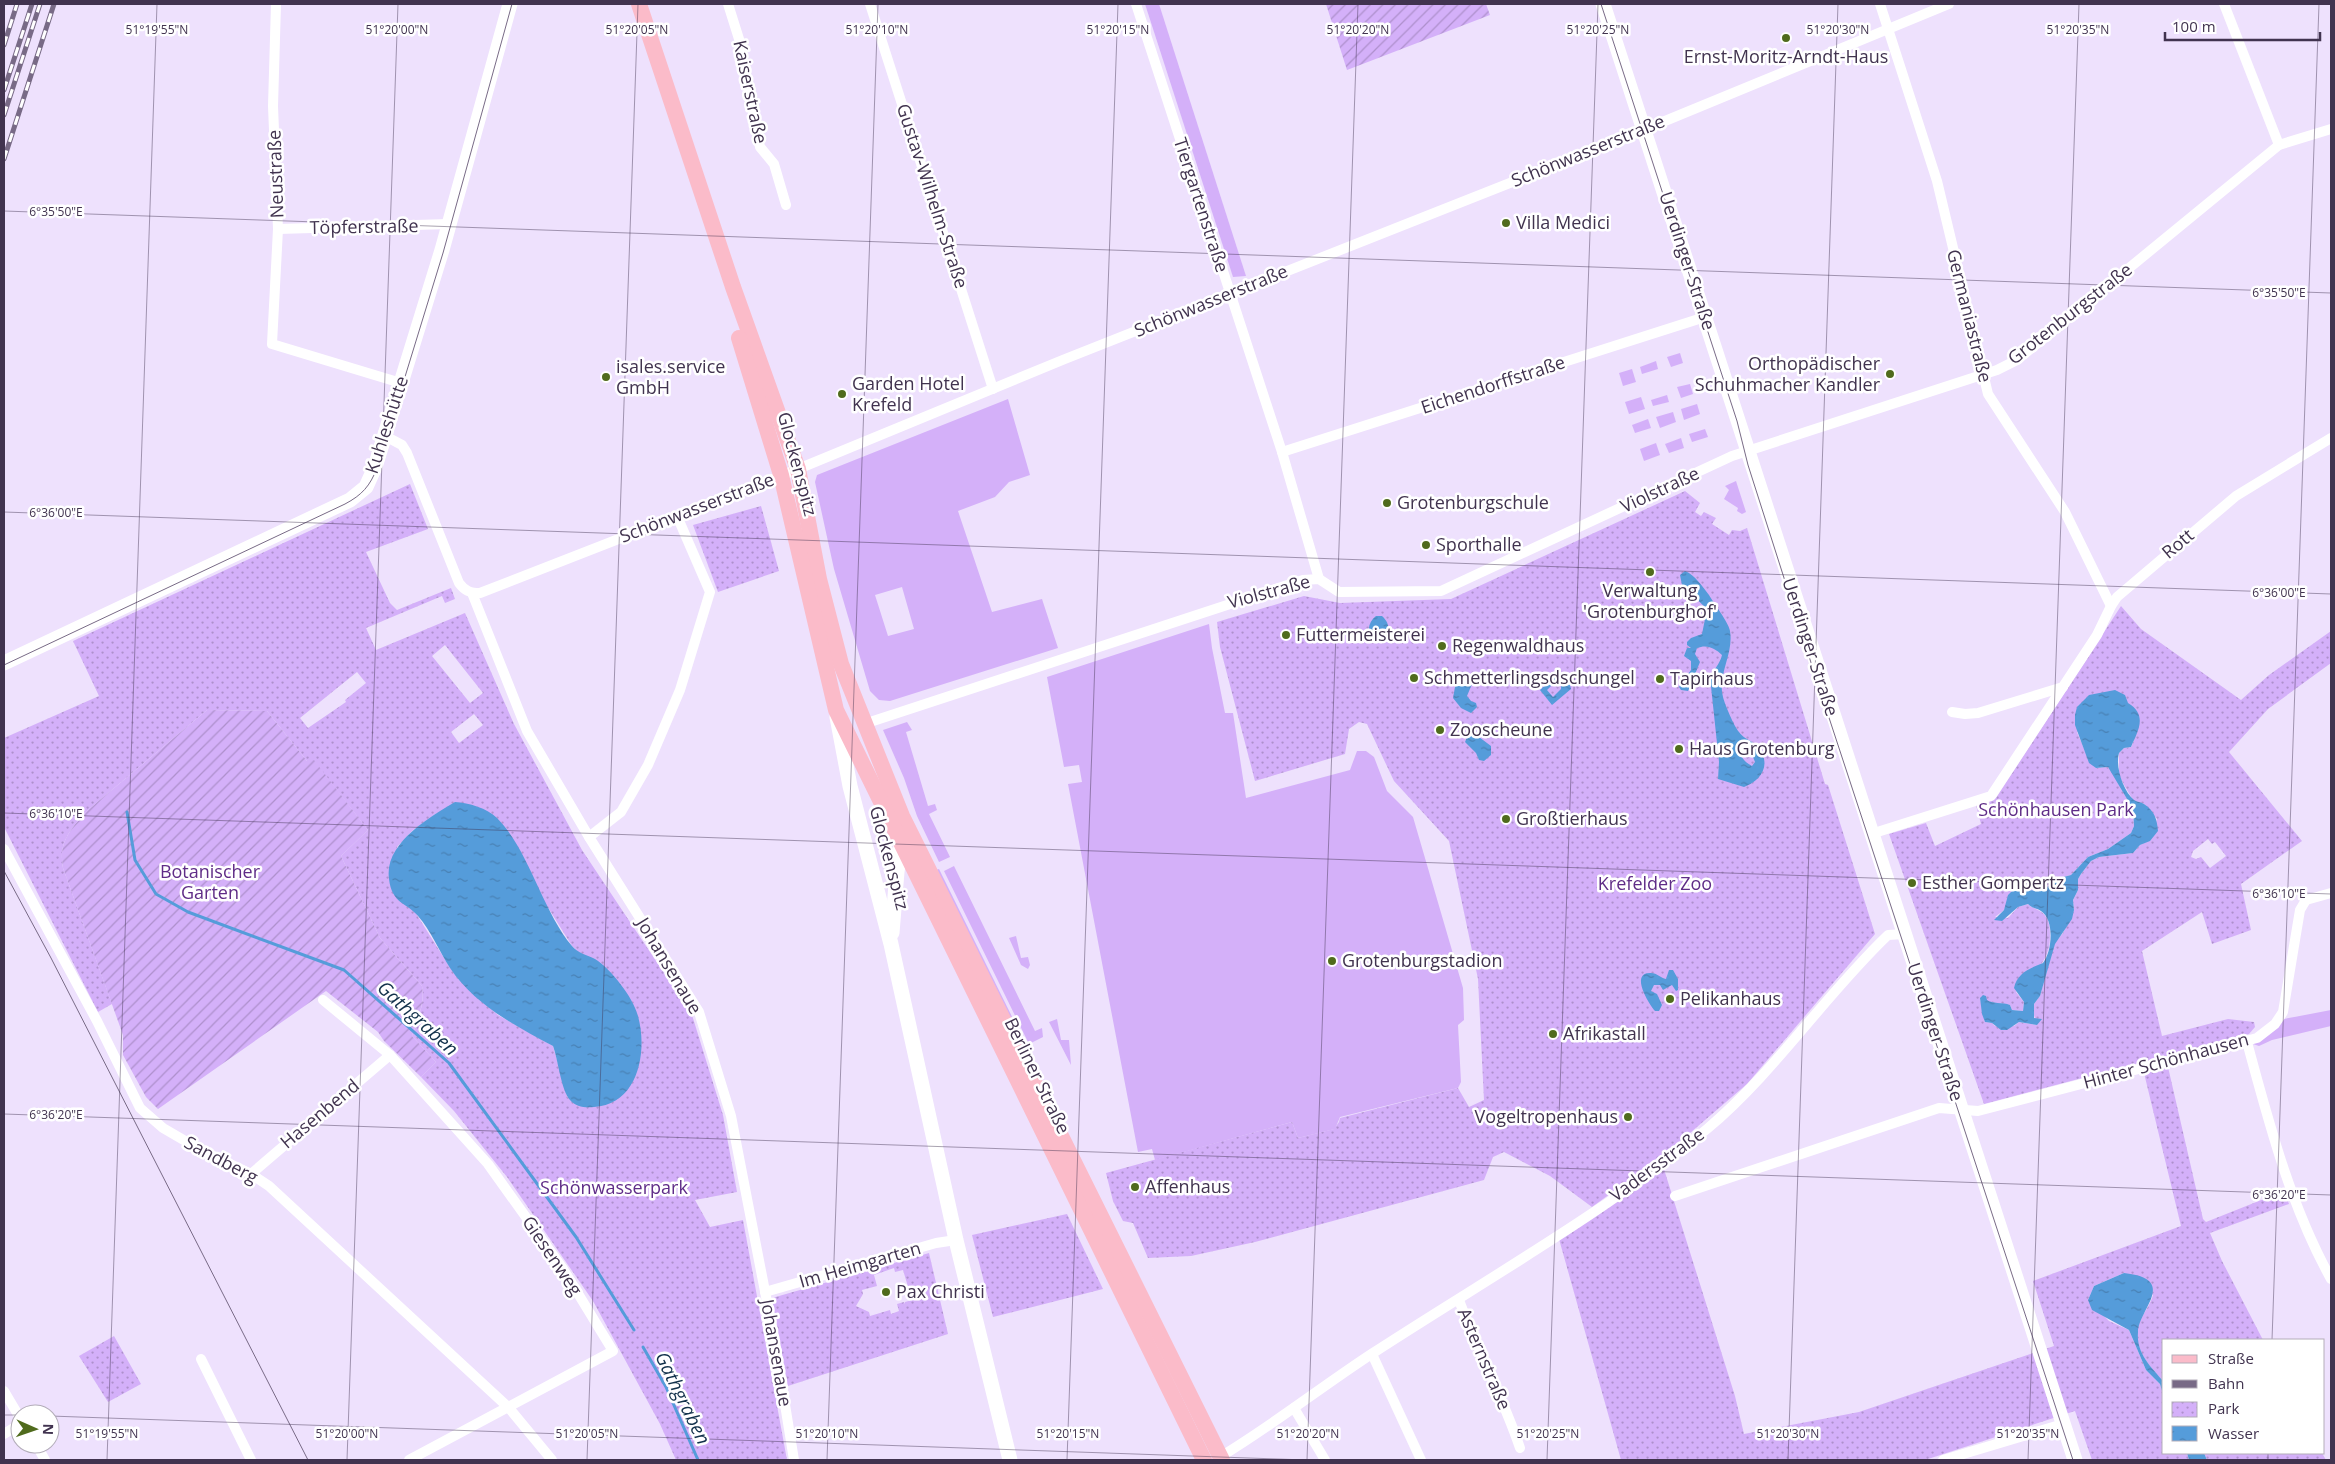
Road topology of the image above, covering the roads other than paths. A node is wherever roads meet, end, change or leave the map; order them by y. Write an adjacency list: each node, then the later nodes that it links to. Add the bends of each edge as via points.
1 (276, 4): 18 (street, Neustraße, via 273,106)
2 (510, 4): 17 (main road, Kuhleshütte)
3 (628, 4): 29 (main road, Glockenspitz)
4 (639, 4): 28 (main road, Glockenspitz, via 736,297)
5 (728, 4): 16 (street, Kaiserstraße, via 739,40 760,148 774,164)
6 (870, 4): 23 (street, Gustav-Wilhelm-Straße)
7 (1136, 4): 19 (street, Tiergartenstraße)
8 (1603, 4): 14 (main road, Uerdinger Straße)
9 (1880, 4): 12 (street, Germaniastraße)
10 (1949, 4): 12 (street, Schönwasserstraße)
11 (2224, 4): 15 (street)
12 (1888, 28): 14 (street, Schönwasserstraße); 21 (street, Germaniastraße, via 1937,181)
13 (2331, 129): 15 (street, Grotenburgstraße)
14 (1644, 130): 19 (street, Schönwasserstraße); 20 (main road, Uerdinger Straße)
15 (2279, 145): 21 (street, Grotenburgstraße, via 2017,360)
16 (786, 205)
17 (449, 224): 18 (street, Töpferstraße); 22 (main road, Kuhleshütte)
18 (278, 229): 22 (street, Neustraße, via 272,344)
19 (1230, 294): 23 (street, Schönwasserstraße); 27 (street, Tiergartenstraße)
20 (1705, 317): 26 (main road, Uerdinger Straße); 27 (street, Eichendorffstraße)
21 (1982, 376): 26 (street, Grotenburgstraße); 33 (street, Germaniastraße, via 1990,399 2065,512)
22 (401, 383): 24 (main road, Kuhleshütte)
23 (993, 389): 28 (street, Schönwasserstraße)
24 (385, 436): 32 (street, via 402,445 407,453 459,583); 34 (main road, Kuhleshütte, via 370,480 350,500)
25 (2331, 438): 33 (street, Rott, via 2224,505 2134,581)
26 (1748, 451): 31 (street, Violstraße, via 1441,591 1339,592); 40 (main road, Uerdinger Straße)
27 (1282, 452): 31 (street, Tiergartenstraße)
28 (798, 470): 29 (street, Schönwasserstraße); 38 (main road, Glockenspitz, via 819,579 838,655)
29 (782, 475): 30 (street, Schönwasserstraße); 36 (main road, Glockenspitz)
30 (677, 516): 32 (street, Schönwasserstraße, via 480,593); 41 (street, via 710,592 680,690 648,765 621,812)
31 (1319, 579): 38 (street, Violstraße, via 1304,580 1218,606)
32 (472, 593): 41 (street, Johansenaue, via 527,731)
33 (2111, 606): 35 (street, Rott, via 2097,636)
34 (4, 663)
35 (2064, 687): 37 (street, via 1978,713); 40 (street, Rott, via 1991,796)
36 (836, 710): 42 (main road, Berliner Straße); 46 (main road, Glockenspitz, via 850,786)
37 (1952, 712)
38 (864, 724): 39 (main road, Berliner Straße)
39 (902, 816): 42 (main road, Glockenspitz); 65 (main road, Berliner Straße)
40 (1871, 834): 45 (main road, Uerdinger Straße)
41 (589, 837): 55 (street, Johansenaue, via 699,1012 731,1116)
42 (902, 844): 46 (main road, Glockenspitz); 71 (main road, Berliner Straße)
43 (4, 849): 51 (street, Sandberg, via 97,1020 140,1108 163,1128)
44 (2331, 894): 48 (street, Hinter Schönhausen, via 2306,900 2300,910 2283,1012 2275,1024)
45 (1904, 934): 50 (main road, Uerdinger Straße); 56 (street, Vadersstraße, via 1888,935 1857,964 1748,1091 1708,1128 1560,1236)
46 (891, 944): 53 (main road, Glockenspitz)
47 (323, 1000): 49 (street, Giesenweg)
48 (2247, 1042): 50 (street, Hinter Schönhausen, via 1978,1111); 54 (street, via 2292,1194)
49 (390, 1055): 51 (street, Hasenbend); 61 (street, Giesenweg, via 488,1164 563,1269 613,1351)
50 (1961, 1110): 52 (street, Vadersstraße, via 1939,1108); 63 (main road, Uerdinger Straße)
51 (251, 1174): 61 (street, Sandberg, via 269,1186)
52 (1675, 1196)
53 (956, 1240): 55 (street, Im Heimgarten, via 936,1242); 70 (main road, Glockenspitz)
54 (2331, 1279)
55 (765, 1292): 69 (street, Johansenaue)
56 (1459, 1300): 57 (street, Vadersstraße); 64 (street, Asternstraße, via 1474,1341 1508,1412)
57 (1372, 1354): 62 (street, Vadersstraße); 73 (street)
58 (201, 1359): 66 (street)
59 (4, 1391): 60 (street)
60 (12, 1404)
61 (509, 1408): 67 (street, Giesenweg); 68 (street, Sandberg)
62 (1294, 1408): 65 (street, Vadersstraße); 72 (street)
63 (2063, 1424): 74 (street); 75 (main road, Uerdinger Straße)
64 (1520, 1448)
65 (1220, 1459)
66 (251, 1460)
67 (409, 1460)
68 (552, 1460)
69 (794, 1460)
70 (1010, 1460)
71 (1204, 1460)
72 (1325, 1460)
73 (1421, 1460)
74 (1943, 1460)
75 (2075, 1460)

